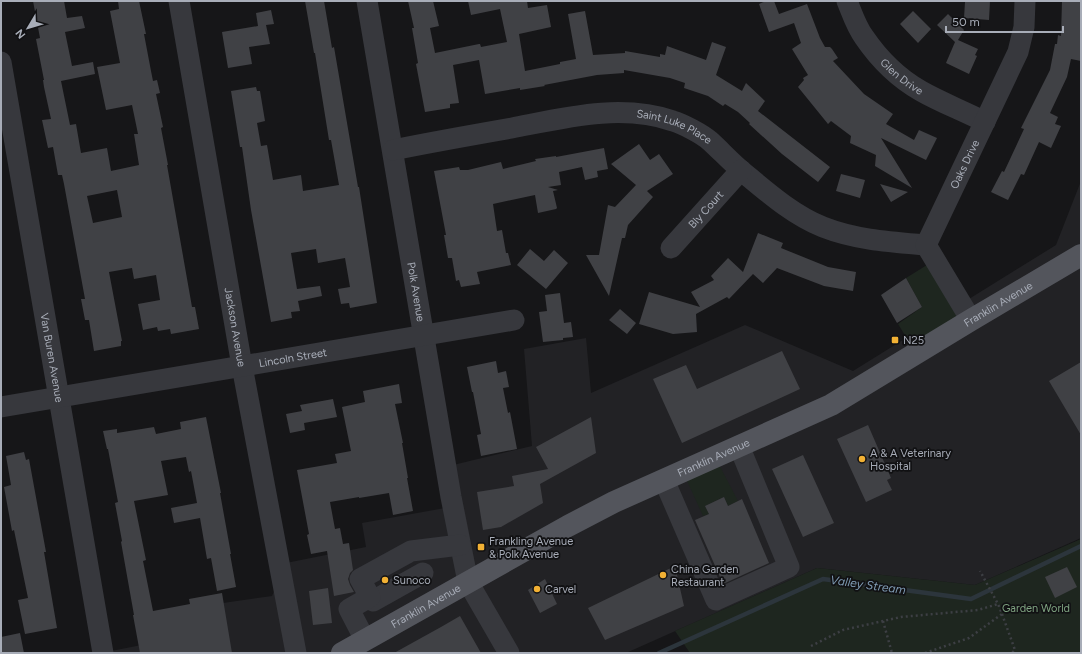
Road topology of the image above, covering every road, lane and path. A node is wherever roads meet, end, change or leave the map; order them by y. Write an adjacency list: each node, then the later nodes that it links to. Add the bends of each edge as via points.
1 (179, 1): 15 (street, Jackson Avenue)
2 (367, 1): 7 (street, Polk Avenue)
3 (847, 1): 6 (street, Glen Drive, via 863,36 882,61 922,92)
4 (1025, 1): 6 (street, Oaks Drive, via 1024,27 1018,52)
5 (1, 62): 16 (street, Van Buren Avenue)
6 (985, 122): 9 (street, Oaks Drive)
7 (392, 150): 8 (street, Saint Luke Place, via 572,117 622,112 652,115 674,121 709,140); 14 (street, Polk Avenue)
8 (741, 170): 9 (street, Saint Luke Place, via 795,212 822,226 870,239); 10 (street, Bly Court)
9 (926, 245): 13 (street)
10 (671, 248)
11 (1081, 255): 13 (main road, Franklin Avenue)
12 (514, 320): 14 (street, Lincoln Street)
13 (971, 320): 18 (main road, Franklin Avenue, via 831,405)
14 (424, 335): 15 (street, Lincoln Street); 20 (street, Polk Avenue)
15 (242, 366): 16 (street, Lincoln Street); 33 (street, Jackson Avenue)
16 (59, 397): 17 (street, Lincoln Street); 32 (street, Van Buren Avenue)
17 (1, 407)
18 (739, 446): 19 (main road, Franklin Avenue); 19 (street, via 789,567 716,600)
19 (664, 480): 24 (main road, Franklin Avenue, via 614,502)
20 (460, 545): 21 (street); 24 (street, Polk Avenue)
21 (411, 551): 23 (street); 25 (street, via 360,579)
22 (980, 571): 27 (path)
23 (423, 573): 25 (street, via 373,601); 26 (street)
24 (468, 582): 26 (main road, Franklin Avenue); 35 (street, Polk Avenue)
25 (370, 597): 30 (street, via 349,609)
26 (436, 600): 30 (main road, Franklin Avenue)
27 (998, 604): 28 (path); 29 (path, via 978,610)
28 (1002, 614): 37 (path, via 969,638); 38 (path, via 1015,650)
29 (883, 621): 31 (path, via 843,630); 36 (path)
30 (365, 640): 34 (main road, Franklin Avenue)
31 (811, 646)
32 (103, 653)
33 (296, 653)
34 (342, 653)
35 (509, 653)
36 (892, 653)
37 (925, 653)
38 (1012, 653)

